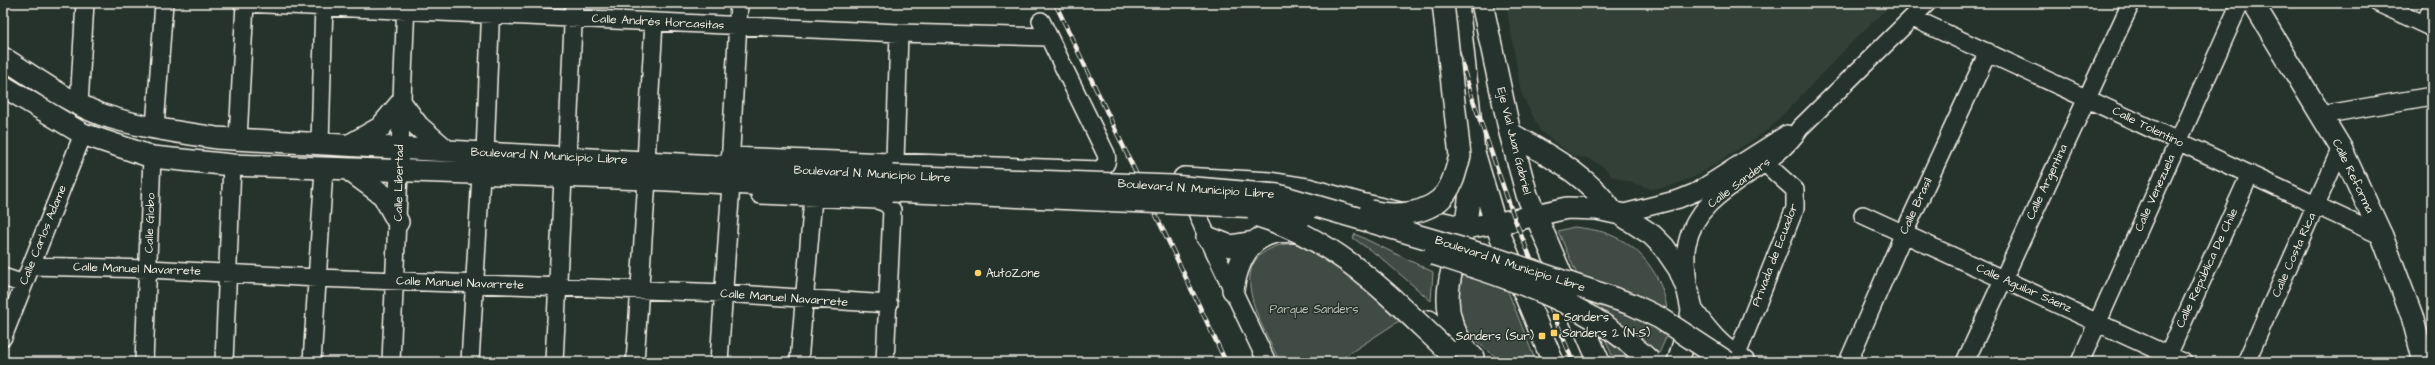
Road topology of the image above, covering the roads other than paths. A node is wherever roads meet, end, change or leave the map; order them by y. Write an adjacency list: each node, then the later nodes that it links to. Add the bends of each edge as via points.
1 (85, 3): 31 (street)
2 (164, 3): 33 (street)
3 (244, 3): 13 (street, Calle Andrés Horcasitas); 37 (street)
4 (739, 3): 21 (street)
5 (1443, 3): 61 (main road, bridge, via 1460,156 1454,179 1445,195 1414,212 1393,215 1317,199)
6 (1458, 3): 44 (main road)
7 (1482, 3): 35 (main road, Eje Vial Juan Gabriel)
8 (1927, 3): 18 (street, Calle Sanders)
9 (2131, 3): 29 (street, Calle Argentina)
10 (2240, 3): 38 (street, Calle Venezuela)
11 (2253, 3): 32 (main road, Calle Reforma)
12 (2378, 3): 22 (street)
13 (324, 5): 14 (street, Calle Andrés Horcasitas); 39 (street)
14 (406, 6): 16 (street, Calle Andrés Horcasitas); 30 (street, Calle Libertad)
15 (2432, 8): 22 (street)
16 (491, 9): 17 (street, Calle Andrés Horcasitas); 45 (street)
17 (574, 11): 20 (street, Calle Andrés Horcasitas); 47 (street)
18 (1913, 18): 25 (street, Calle Tolentino); 34 (street, Calle Sanders)
19 (1041, 21): 24 (street)
20 (654, 22): 21 (street, Calle Andrés Horcasitas); 52 (street)
21 (738, 26): 23 (street, Calle Andrés Horcasitas); 56 (street)
22 (2428, 26)
23 (899, 33): 24 (street, Calle Andrés Horcasitas); 59 (street)
24 (1050, 37): 59 (street, via 1106,154 1108,160 1105,166 1091,171)
25 (1988, 52): 29 (street, Calle Tolentino); 72 (street, Calle Brasil)
26 (3, 58): 31 (main road, Boulevard N. Municipio Libre)
27 (3, 86): 36 (main road, Boulevard N. Municipio Libre)
28 (2432, 96): 32 (street)
29 (2087, 97): 38 (street, Calle Tolentino); 81 (street, Calle Argentina)
30 (401, 102): 40 (main road, via 380,128); 41 (street, Calle Libertad); 43 (main road, via 418,126)
31 (79, 104): 33 (main road, Boulevard N. Municipio Libre, via 119,120)
32 (2321, 115): 42 (main road, Calle Reforma)
33 (156, 127): 37 (main road, Boulevard N. Municipio Libre, via 216,138)
34 (1800, 128): 48 (street, Calle Sanders, via 1786,147); 65 (street, Calle Sanders, via 1696,192 1660,204)
35 (1510, 133): 65 (main road, via 1583,178); 66 (main road, Eje Vial Juan Gabriel, via 1527,194)
36 (84, 134): 46 (main road, Boulevard N. Municipio Libre); 76 (street, Calle Carlos Adame)
37 (238, 139): 39 (main road, Boulevard N. Municipio Libre)
38 (2179, 142): 55 (street, Calle Tolentino); 92 (street, Calle Venezuela)
39 (320, 143): 40 (main road, Boulevard N. Municipio Libre)
40 (349, 146): 41 (main road, Boulevard N. Municipio Libre)
41 (400, 148): 43 (main road, Boulevard N. Municipio Libre); 53 (street, Calle Libertad)
42 (2341, 148): 64 (street, Calle Costa Rica); 73 (main road, Calle Reforma)
43 (447, 151): 45 (main road, Boulevard N. Municipio Libre)
44 (1474, 152): 60 (main road); 70 (main road)
45 (485, 153): 47 (main road, Boulevard N. Municipio Libre)
46 (152, 157): 49 (main road, Boulevard N. Municipio Libre); 77 (street, Calle Globo)
47 (567, 157): 52 (main road, Boulevard N. Municipio Libre)
48 (1765, 163): 90 (street, Calle Sanders, via 1721,194 1698,217 1687,245); 97 (street, Privada de Ecuador, via 1795,190 1795,208)
49 (232, 165): 50 (main road, Boulevard N. Municipio Libre); 78 (street)
50 (324, 168): 51 (main road, Boulevard N. Municipio Libre); 80 (street)
51 (349, 170): 53 (main road, Boulevard N. Municipio Libre); 69 (main road, via 383,195)
52 (646, 170): 56 (main road, Boulevard N. Municipio Libre); 57 (main road, Boulevard N. Municipio Libre); 86 (street)
53 (399, 172): 54 (main road, Boulevard N. Municipio Libre); 69 (street, Calle Libertad)
54 (481, 174): 57 (main road, Boulevard N. Municipio Libre); 84 (street)
55 (2250, 174): 64 (street, Calle Tolentino); 95 (street, Calle República De Chile)
56 (730, 175): 59 (main road, Boulevard N. Municipio Libre); 62 (street); 88 (street)
57 (562, 178): 85 (street)
58 (1184, 178): 68 (main road, via 1242,180 1300,188); 74 (street)
59 (889, 182): 61 (main road, Boulevard N. Municipio Libre, bridge, via 1172,186); 62 (street); 63 (main road, Boulevard N. Municipio Libre, bridge); 91 (street, via 886,204 892,210)
60 (1468, 186): 68 (main road, via 1454,201); 71 (main road)
61 (1278, 195): 97 (main road, Boulevard N. Municipio Libre, bridge, via 1488,256 1632,304)
62 (813, 198): 89 (street)
63 (1219, 205): 94 (main road, bridge, via 1297,230 1339,253); 111 (main road, Boulevard N. Municipio Libre, bridge, via 1296,212 1404,244 1534,288 1585,312 1622,336)
64 (2317, 205): 73 (street, Calle Tolentino); 117 (street, Calle Costa Rica)
65 (1616, 213): 66 (main road, via 1567,208); 90 (main road, via 1652,235 1664,248 1679,269)
66 (1536, 215): 70 (main road); 110 (main road, Eje Vial Juan Gabriel)
67 (1863, 215): 72 (street, Calle Aguilar Sáenz)
68 (1428, 220): 71 (main road)
69 (398, 222): 82 (street, Calle Libertad)
70 (1495, 223): 71 (main road); 109 (main road)
71 (1465, 228): 94 (main road, via 1451,269 1447,298 1452,322)
72 (1904, 233): 81 (street, Calle Aguilar Sáenz); 113 (street, Calle Brasil)
73 (2382, 236): 96 (main road, Calle Reforma, via 2412,316)
74 (1207, 237): 75 (main road, via 1230,246); 87 (street)
75 (1254, 242): 87 (main road, via 1240,262); 94 (main road, via 1270,233 1286,230 1310,234 1330,243 1352,256)
76 (31, 266): 77 (street, Calle Manuel Navarrete); 83 (street, Calle Carlos Adame)
77 (149, 269): 78 (street, Calle Manuel Navarrete); 98 (street, Calle Globo)
78 (227, 273): 80 (street, Calle Manuel Navarrete); 99 (street)
79 (3, 277): 83 (street)
80 (317, 278): 82 (street, Calle Manuel Navarrete); 100 (street)
81 (2003, 278): 92 (street, Calle Aguilar Sáenz); 114 (street, Calle Argentina)
82 (395, 280): 84 (street, Calle Manuel Navarrete); 101 (street, Calle Libertad)
83 (24, 284): 93 (street, Calle Carlos Adame)
84 (475, 284): 85 (street, Calle Manuel Navarrete); 102 (street)
85 (557, 287): 86 (street, Calle Manuel Navarrete); 103 (street)
86 (640, 290): 88 (street, Calle Manuel Navarrete); 104 (street)
87 (1233, 290): 108 (street)
88 (724, 293): 89 (street, Calle Manuel Navarrete); 105 (street)
89 (802, 300): 91 (street, Calle Manuel Navarrete); 106 (street)
90 (1690, 300): 97 (main road, via 1705,330); 112 (main road, via 1688,333)
91 (889, 304): 107 (street)
92 (2097, 321): 95 (street, Calle Aguilar Sáenz); 115 (street, Calle Venezuela)
93 (3, 337)
94 (1465, 358)
95 (2166, 358): 116 (street, Calle Aguilar Sáenz)
96 (2420, 358)
97 (1735, 360)
98 (144, 362)
99 (224, 362)
100 (312, 362)
101 (391, 362)
102 (470, 362)
103 (554, 362)
104 (635, 362)
105 (719, 362)
106 (798, 362)
107 (885, 362)
108 (1267, 362)
109 (1553, 362)
110 (1599, 362)
111 (1651, 362)
112 (1678, 362)
113 (1848, 362)
114 (1965, 362)
115 (2080, 362)
116 (2184, 362)
117 (2246, 362)

